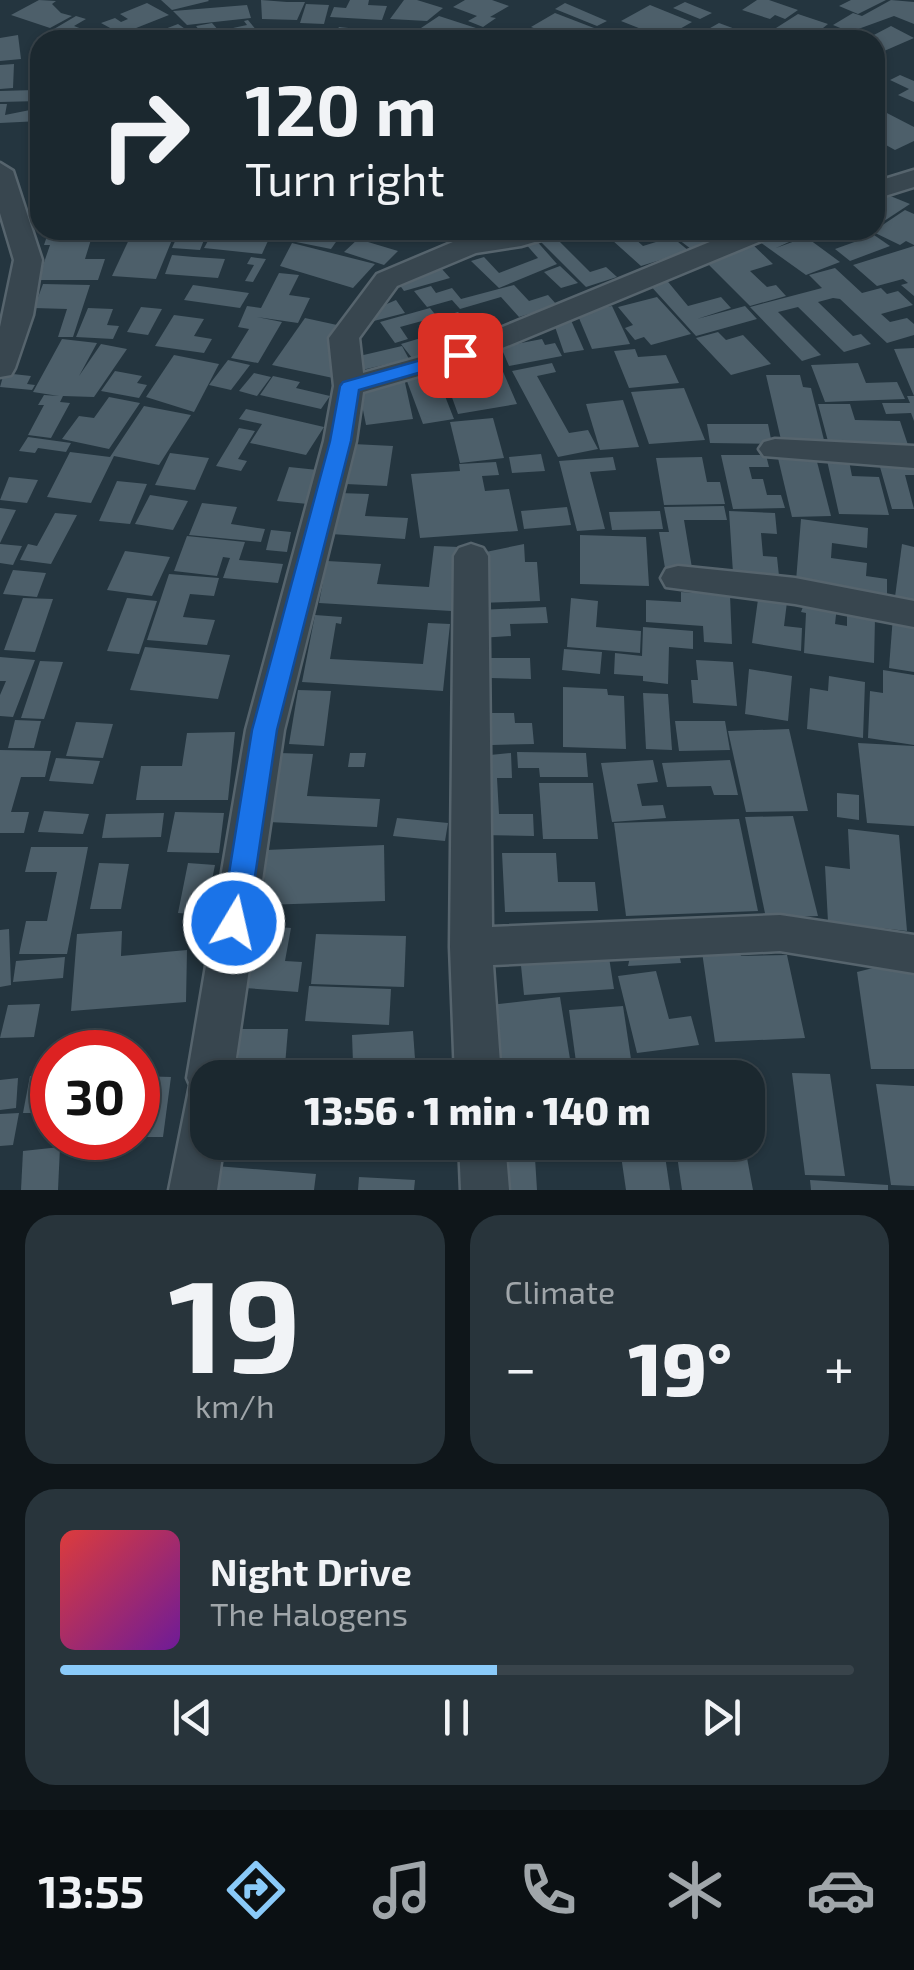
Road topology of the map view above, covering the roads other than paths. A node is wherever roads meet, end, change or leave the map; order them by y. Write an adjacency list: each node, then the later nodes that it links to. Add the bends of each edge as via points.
1 (0, 171): 6 (street, via 28,260 19,315)
2 (914, 178): 3 (street)
3 (885, 188)
4 (511, 240): 7 (street, via 470,245 387,280 344,338)
5 (739, 240): 7 (street, via 460,355)
6 (0, 368)
7 (350, 386): 15 (street, via 265,730)
8 (776, 450): 9 (street)
9 (914, 457)
10 (471, 556): 13 (street)
11 (678, 578): 12 (street, via 795,590)
12 (914, 614)
13 (471, 947): 14 (street, via 780,934); 16 (street)
14 (914, 954)
15 (213, 1060)
16 (477, 1060)
17 (198, 1160): 19 (street)
18 (483, 1160): 20 (street)
19 (193, 1190)
20 (485, 1190)

